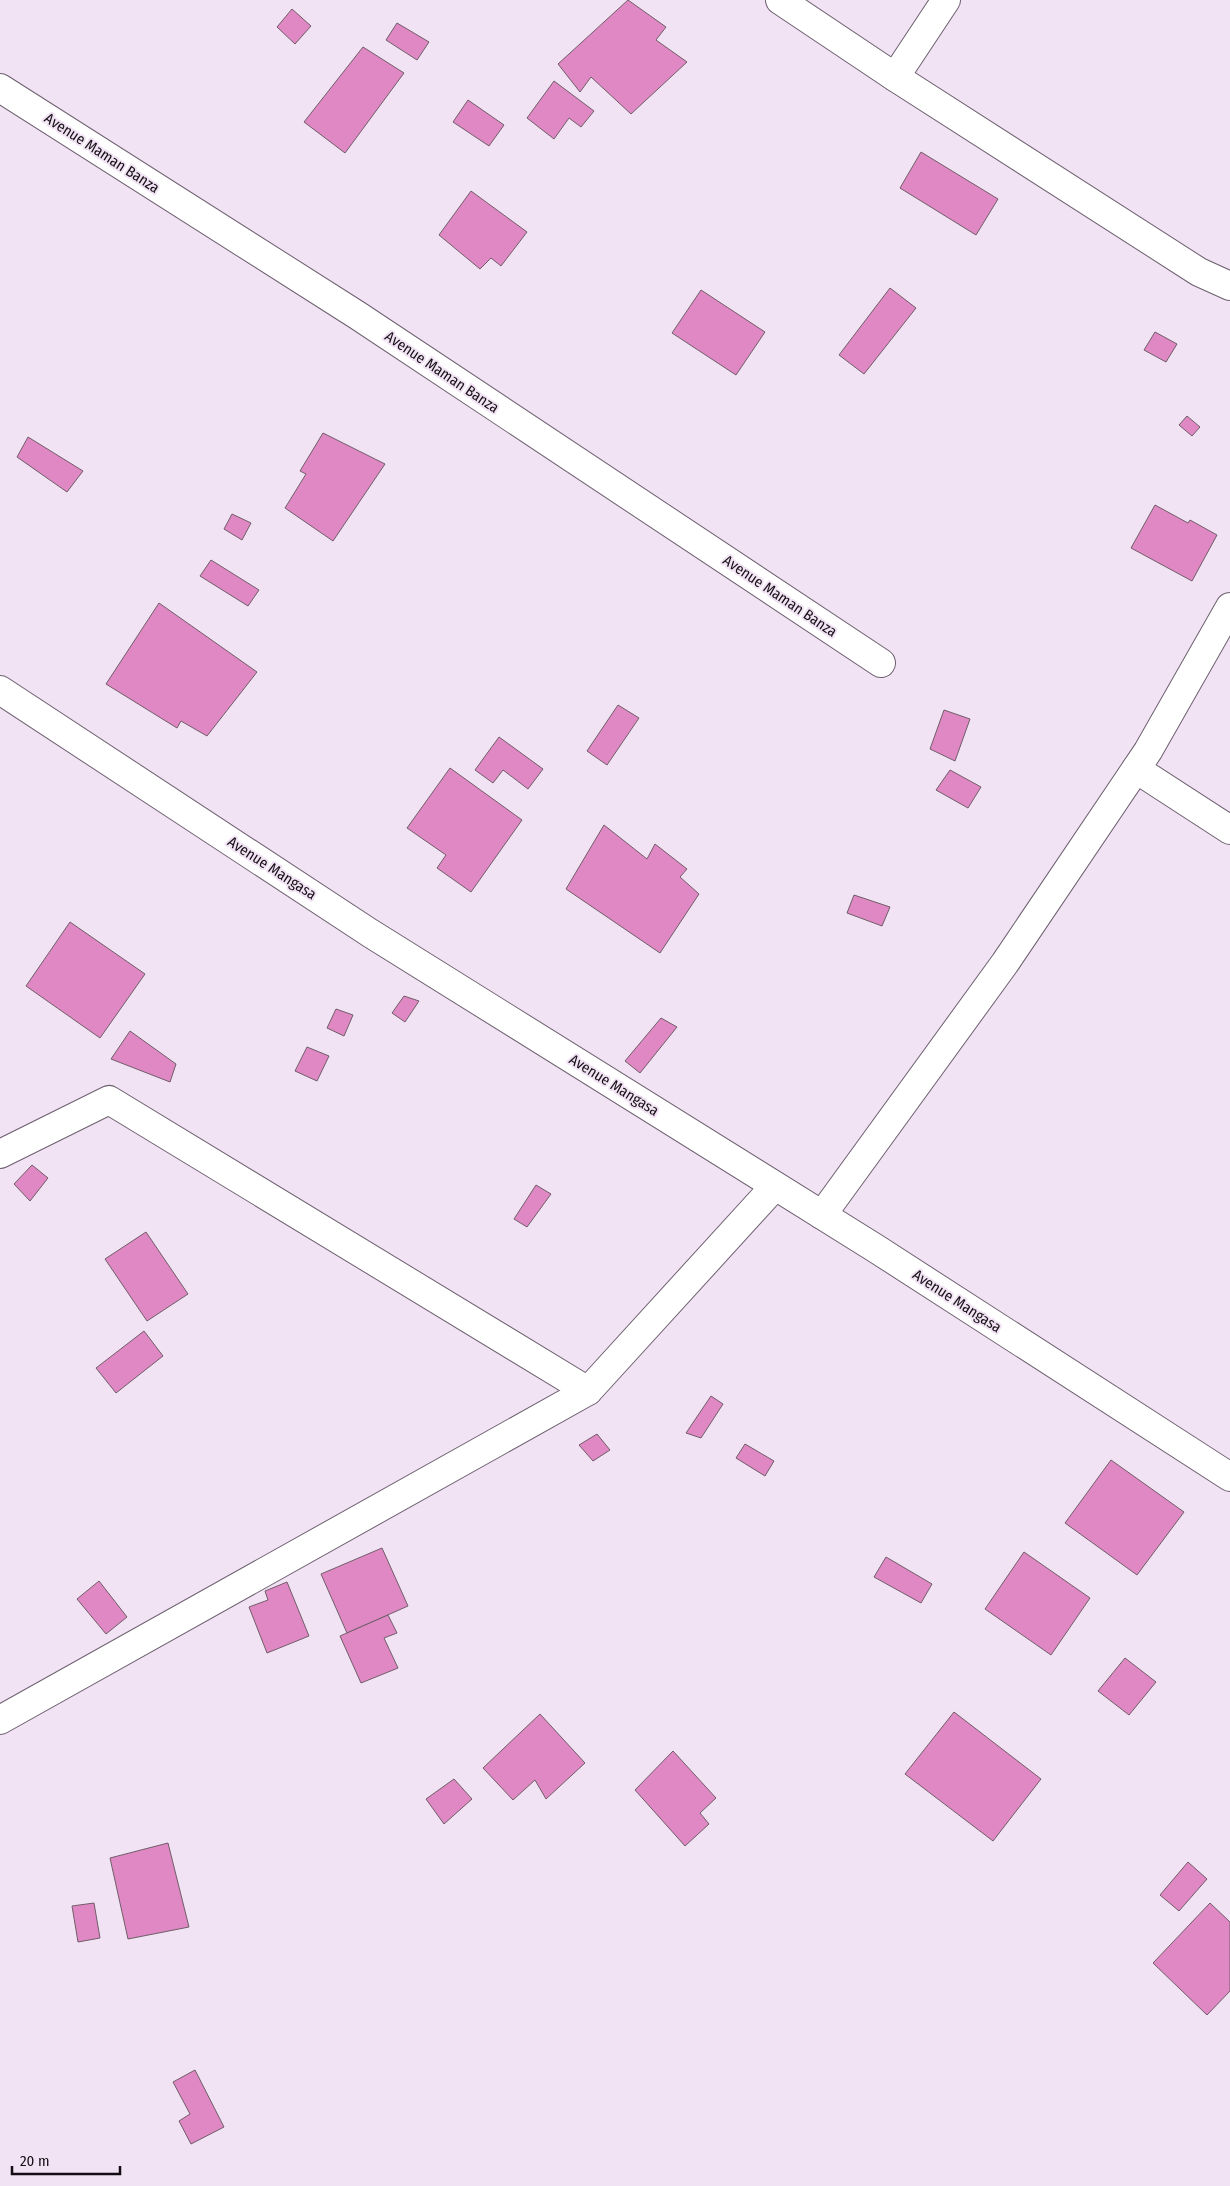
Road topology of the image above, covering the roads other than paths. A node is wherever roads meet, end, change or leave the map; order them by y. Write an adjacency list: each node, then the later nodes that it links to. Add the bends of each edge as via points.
1 (780, 0): 3 (street)
2 (946, 0): 3 (street)
3 (895, 77): 5 (street, via 1199,272)
4 (0, 88): 7 (street, Avenue Maman Banza, via 357,315)
5 (1230, 286)
6 (1230, 607): 9 (street)
7 (881, 662)
8 (0, 690): 12 (street, Avenue Mangasa, via 370,933)
9 (1136, 769): 10 (street); 13 (street, via 1005,963)
10 (1230, 830)
11 (0, 1154): 14 (street, via 109,1100)
12 (775, 1186): 13 (street, Avenue Mangasa); 14 (street)
13 (822, 1215): 15 (street, Avenue Mangasa)
14 (588, 1390): 16 (street)
15 (1230, 1477)
16 (0, 1720)

